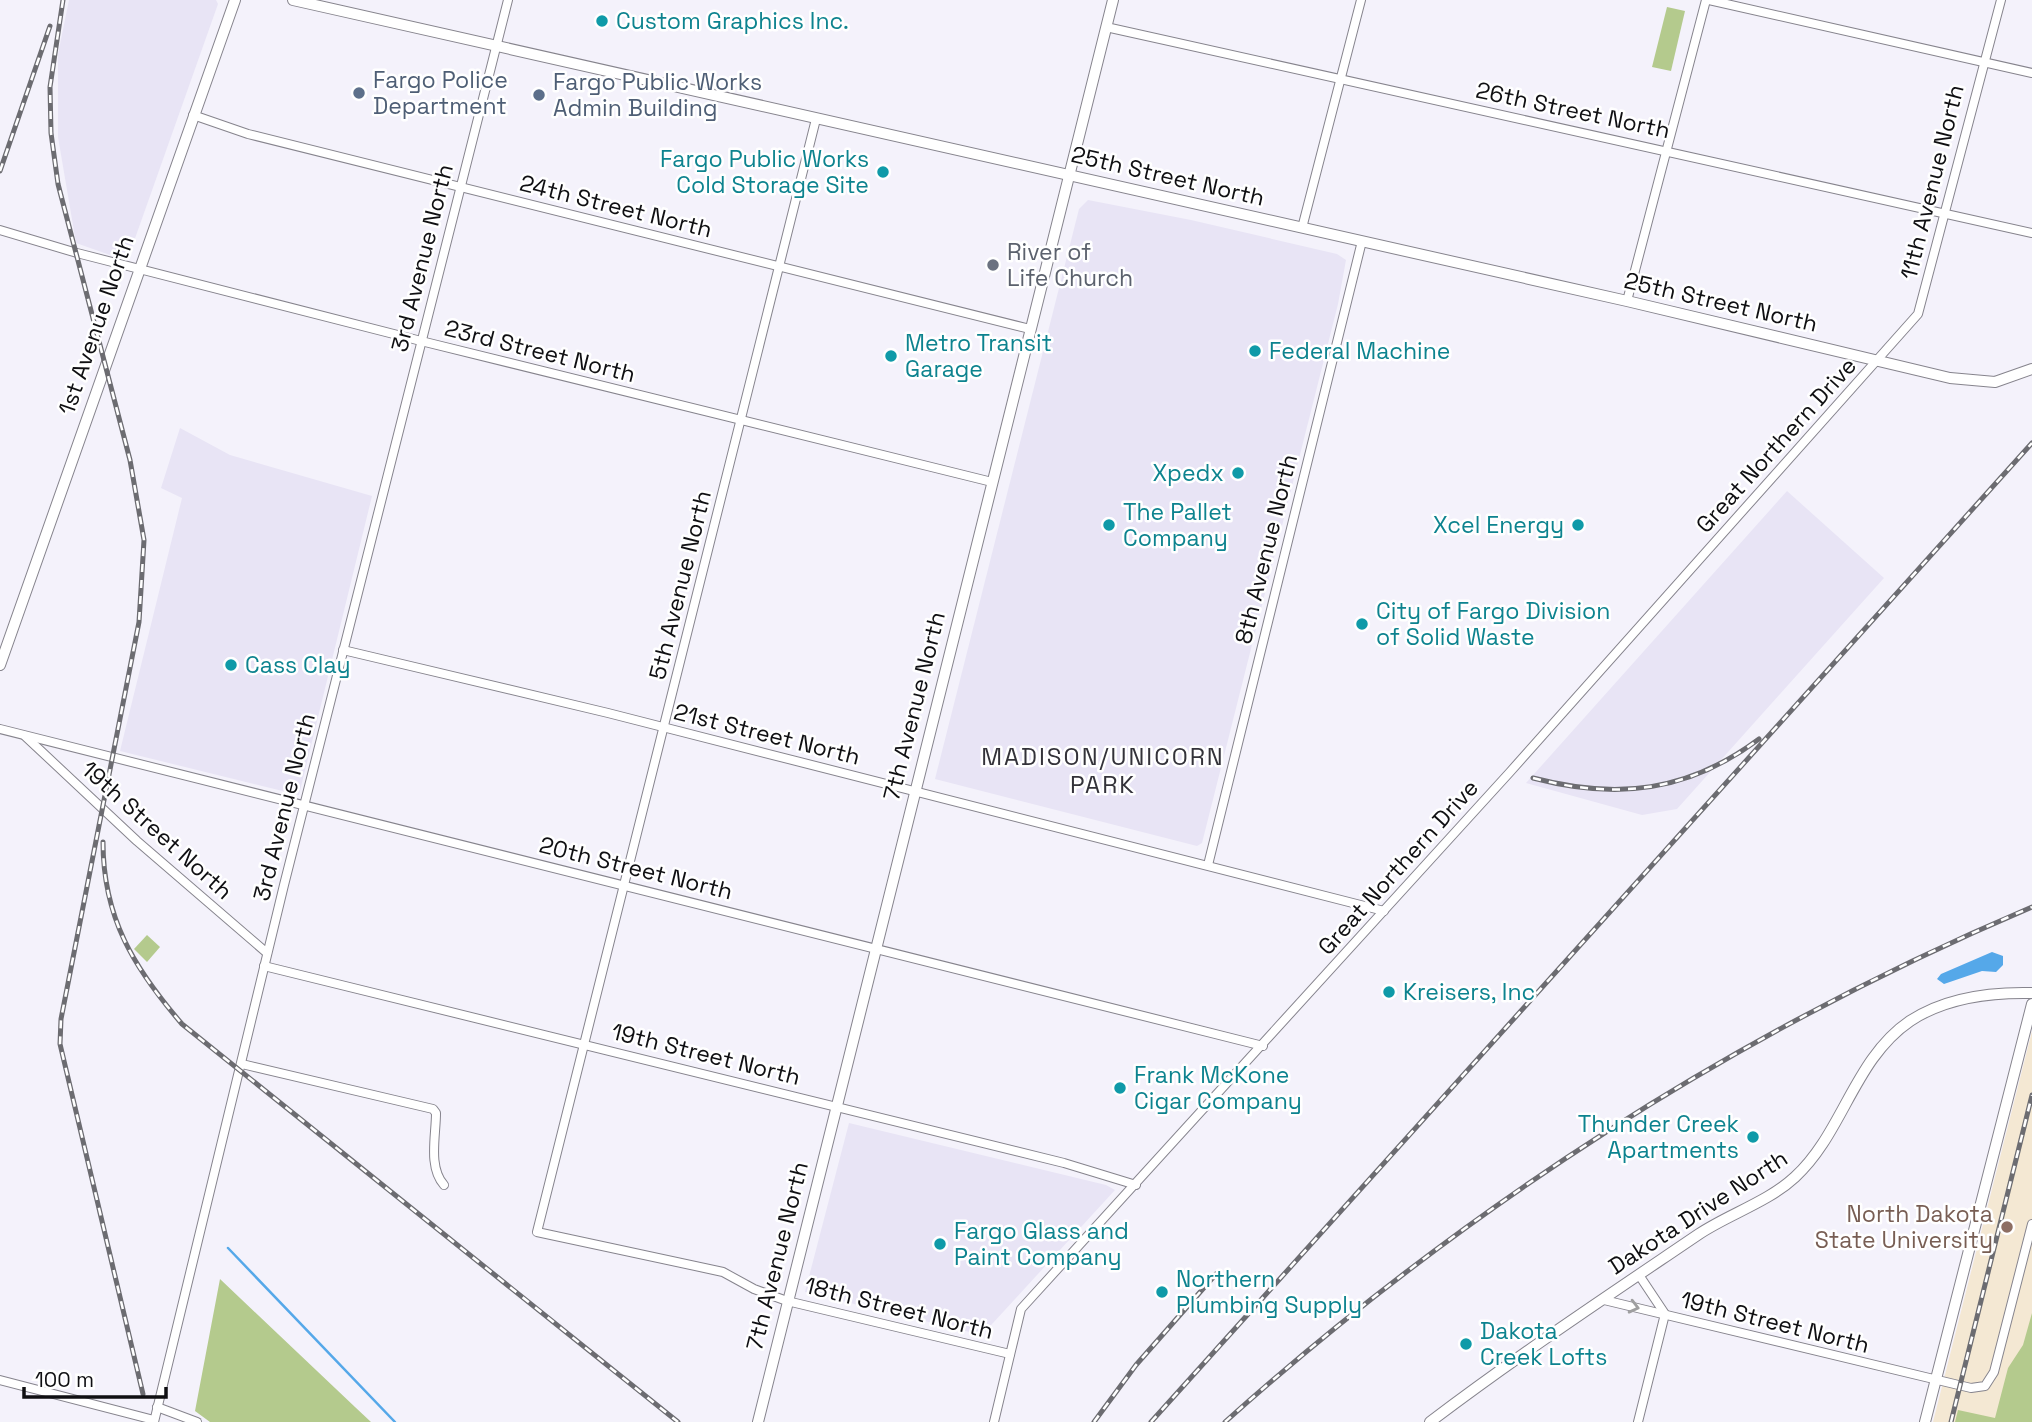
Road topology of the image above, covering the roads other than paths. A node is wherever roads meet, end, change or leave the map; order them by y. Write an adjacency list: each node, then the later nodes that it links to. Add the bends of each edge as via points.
1 (235, 0): 13 (street, 1st Avenue North)
2 (293, 0): 9 (street, 25th Street North)
3 (508, 0): 9 (street, 3rd Avenue North)
4 (1113, 0): 8 (street, 7th Avenue North)
5 (1361, 0): 12 (street)
6 (1707, 0): 10 (street); 15 (street)
7 (2000, 0): 10 (street, 11th Avenue North)
8 (1106, 27): 12 (street, 26th Street North); 16 (street, 7th Avenue North)
9 (496, 47): 14 (street, 25th Street North); 17 (street, 3rd Avenue North)
10 (1983, 61): 11 (street); 18 (street, 11th Avenue North)
11 (2032, 73)
12 (1341, 79): 15 (street, 26th Street North); 19 (street)
13 (193, 115): 17 (street, 24th Street North, via 248,134); 23 (street, 1st Avenue North)
14 (816, 119): 16 (street, 25th Street North); 24 (street, 5th Avenue North)
15 (1667, 150): 18 (street, 26th Street North); 25 (street)
16 (1068, 176): 19 (street, 25th Street North); 26 (street, 7th Avenue North)
17 (460, 187): 24 (street, 24th Street North); 27 (street, 3rd Avenue North)
18 (1944, 213): 21 (street, 26th Street North); 28 (street, 11th Avenue North, via 1918,314)
19 (1302, 228): 22 (street, 25th Street North)
20 (0, 230): 23 (street, 23rd Street North)
21 (2032, 233)
22 (1362, 241): 25 (street, 25th Street North); 39 (street, 8th Avenue North)
23 (138, 267): 27 (street, 23rd Street North); 33 (street, 1st Avenue North)
24 (779, 267): 26 (street, 24th Street North); 30 (street, 5th Avenue North)
25 (1627, 301): 28 (street, 25th Street North)
26 (1030, 329): 31 (street, 7th Avenue North)
27 (421, 341): 30 (street, 23rd Street North); 32 (street, 3rd Avenue North)
28 (1877, 361): 29 (street, 25th Street North, via 1978,381 2010,379); 41 (street, Great Northern Drive)
29 (2032, 369)
30 (741, 420): 31 (street, 23rd Street North); 34 (street, 5th Avenue North)
31 (992, 482): 37 (street, 7th Avenue North)
32 (343, 650): 34 (street, 21st Street North); 38 (street, 3rd Avenue North)
33 (0, 666)
34 (664, 727): 37 (street, 21st Street North); 40 (street, 5th Avenue North)
35 (0, 729): 36 (street, 20th Street North)
36 (23, 734): 38 (street, 20th Street North); 43 (street, 19th Street North, via 129,834)
37 (915, 790): 39 (street, 21st Street North); 42 (street, 7th Avenue North)
38 (304, 804): 40 (street, 20th Street North); 43 (street, 3rd Avenue North)
39 (1208, 865): 41 (street, 21st Street North)
40 (625, 885): 42 (street, 20th Street North); 47 (street, 5th Avenue North)
41 (1384, 911): 48 (street, Great Northern Drive)
42 (876, 948): 48 (street, 20th Street North); 50 (street, 7th Avenue North)
43 (267, 953): 44 (street, 3rd Avenue North)
44 (264, 966): 47 (street, 19th Street North); 49 (street, 3rd Avenue North)
45 (2032, 993): 55 (street, Dakota Drive North, via 1991,992 1912,1020 1872,1058 1814,1157 1794,1179)
46 (2032, 1004): 61 (street)
47 (585, 1043): 50 (street, 19th Street North); 54 (street, 5th Avenue North)
48 (1263, 1046): 52 (street, Great Northern Drive)
49 (242, 1064): 51 (street, via 433,1109 435,1167); 62 (street, 3rd Avenue North)
50 (836, 1107): 52 (street, 19th Street North); 57 (street, 7th Avenue North)
51 (444, 1185)
52 (1136, 1185): 59 (street, Great Northern Drive, via 1021,1310)
53 (2032, 1224): 61 (street, 19th Street North, via 1994,1372 1985,1385 1971,1388)
54 (537, 1232): 57 (street, 18th Street North, via 723,1272)
55 (1639, 1275): 56 (street, Dakota Drive North); 58 (street)
56 (1604, 1300): 58 (street, 19th Street North, one-way to 58); 67 (street, Dakota Drive North)
57 (787, 1301): 59 (street, 18th Street North); 65 (street, 7th Avenue North)
58 (1665, 1314): 61 (street, 19th Street North); 68 (street)
59 (1010, 1354): 66 (street, Great Northern Drive)
60 (0, 1380): 63 (street)
61 (1936, 1381): 69 (street)
62 (157, 1407): 63 (street, 3rd Avenue North); 64 (street)
63 (154, 1421)
64 (197, 1422)
65 (758, 1422)
66 (994, 1422)
67 (1430, 1422)
68 (1638, 1422)
69 (1925, 1422)

